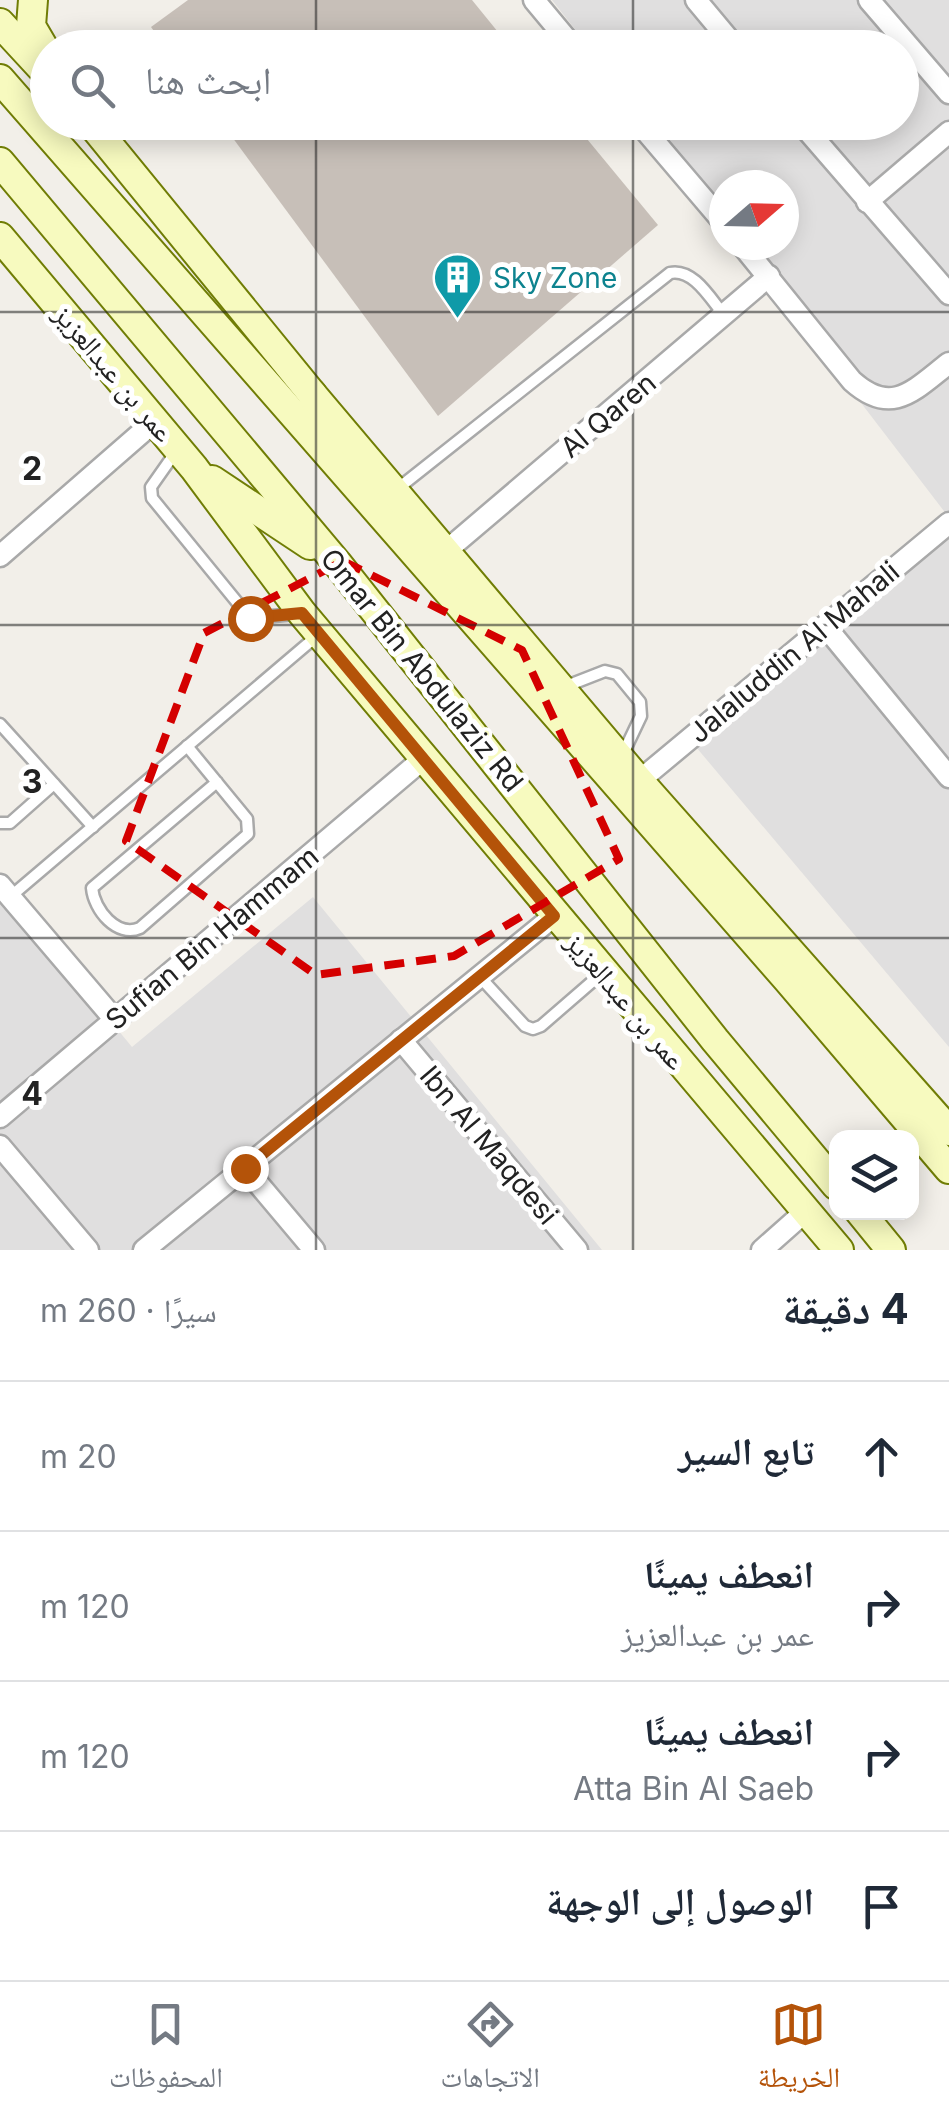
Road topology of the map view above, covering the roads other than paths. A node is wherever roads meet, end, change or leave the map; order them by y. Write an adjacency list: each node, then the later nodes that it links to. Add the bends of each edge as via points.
1 (33, 0): 6 (main road)
2 (534, 0): 7 (street)
3 (696, 0): 8 (street)
4 (869, 0): 9 (street)
5 (0, 23): 10 (main road)
6 (34, 30)
7 (559, 30)
8 (721, 30)
9 (895, 30)
10 (30, 56)
11 (919, 58): 13 (street)
12 (0, 79): 14 (main road)
13 (949, 93)
14 (30, 113)
15 (949, 132): 21 (street)
16 (53, 140): 32 (main road)
17 (105, 140): 29 (main road)
18 (653, 140): 22 (street)
19 (815, 140): 21 (street)
20 (0, 162): 37 (main road, Omar Bin Abdulaziz Rd)
21 (867, 202): 26 (street)
22 (709, 206)
23 (0, 238): 30 (main road, عمر بن عبدالعزيز)
24 (755, 260): 25 (street)
25 (769, 276): 27 (street, Al Qaren); 28 (street, via 867,394 900,399)
26 (948, 294)
27 (726, 316): 33 (lane, via 692,277 670,273); 35 (street, Al Qaren)
28 (949, 363)
29 (312, 394): 32 (main road); 33 (main road)
30 (155, 421): 31 (main road, عمر بن عبدالعزيز); 36 (street)
31 (186, 459): 37 (main road); 38 (main road, عمر بن عبدالعزيز); 38 (lane, via 151,486 152,498 250,618)
32 (358, 490): 60 (main road)
33 (395, 491): 35 (main road)
34 (949, 523): 39 (street, Jalaluddin Al Mahali)
35 (446, 551): 40 (main road)
36 (0, 556)
37 (337, 563): 61 (main road, Omar Bin Abdulaziz Rd)
38 (310, 624): 42 (lane); 43 (main road, عمر بن عبدالعزيز)
39 (825, 626): 44 (street, Jalaluddin Al Mahali); 45 (street)
40 (561, 688): 44 (main road); 44 (lane, via 606,671 617,674 640,702)
41 (0, 724): 47 (lane)
42 (188, 746): 46 (lane); 49 (lane)
43 (423, 760): 51 (main road, عمر بن عبدالعزيز); 54 (street, Sufian Bin Hammam)
44 (630, 770): 57 (main road)
45 (949, 777)
46 (217, 782): 46 (lane, via 92,888 116,928 140,928 248,834 250,823)
47 (54, 784): 48 (lane, via 10,823); 49 (lane)
48 (0, 823)
49 (93, 826): 50 (lane)
50 (5, 891): 54 (street)
51 (554, 916): 52 (main road, عمر بن عبدالعزيز); 53 (street)
52 (602, 973): 53 (lane, via 532,1029); 62 (main road, عمر بن عبدالعزيز)
53 (480, 976): 55 (street)
54 (115, 1020): 56 (street, Sufian Bin Hammam)
55 (401, 1040): 59 (street); 67 (street, Ibn Al Maqdesi)
56 (3, 1109)
57 (944, 1116)
58 (0, 1146): 64 (street)
59 (245, 1168): 65 (street); 66 (street)
60 (949, 1169)
61 (829, 1177)
62 (806, 1212): 68 (street); 69 (main road, عمر بن عبدالعزيز)
63 (867, 1220): 70 (main road)
64 (88, 1250)
65 (144, 1250)
66 (314, 1250)
67 (576, 1250)
68 (762, 1250)
69 (839, 1250)
70 (891, 1250)

